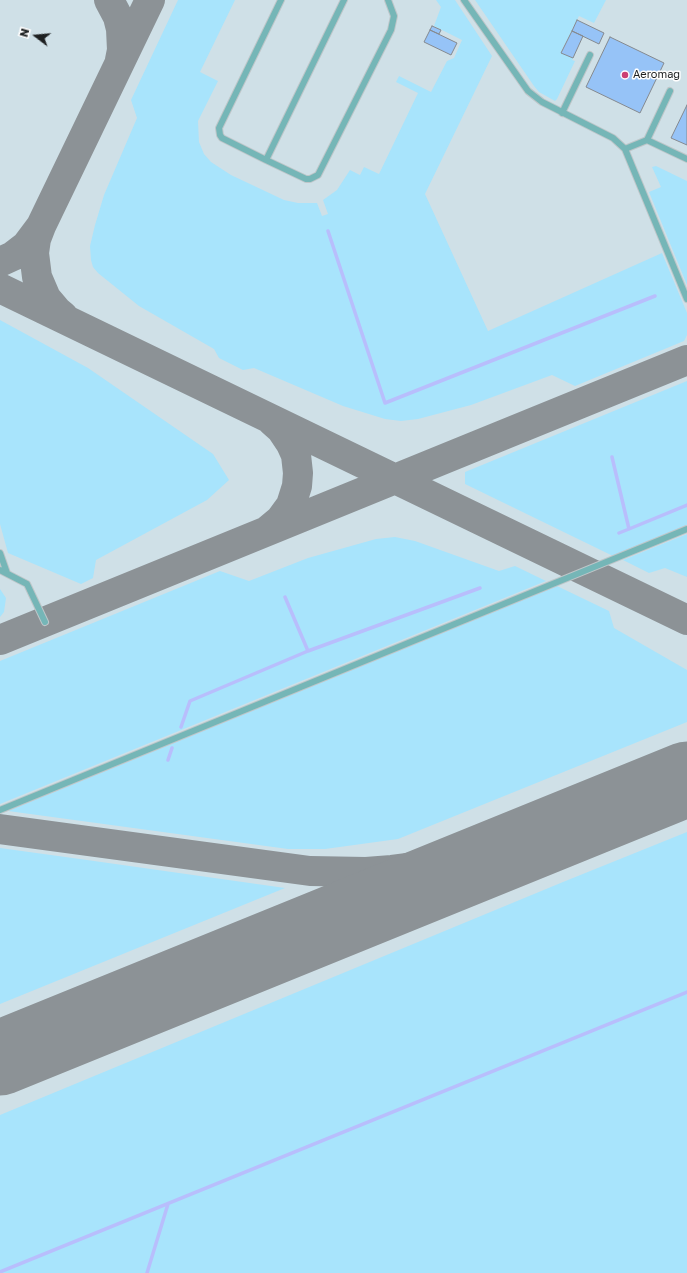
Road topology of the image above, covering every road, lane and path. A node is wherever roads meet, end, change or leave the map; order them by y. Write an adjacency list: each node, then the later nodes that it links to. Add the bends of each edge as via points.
1 (281, 0): 11 (lane, via 219,128 222,138)
2 (344, 0): 11 (lane)
3 (388, 0): 11 (lane, via 394,16 391,30 318,175 306,179)
4 (464, 0): 7 (lane, via 528,91)
5 (590, 55): 7 (lane)
6 (670, 91): 8 (lane)
7 (562, 113): 9 (lane, via 613,138)
8 (646, 140): 9 (lane); 10 (lane)
9 (625, 148): 12 (lane)
10 (687, 159)
11 (266, 160)
12 (687, 299)
13 (687, 529): 18 (lane)
14 (0, 552): 16 (lane)
15 (0, 570): 16 (lane)
16 (7, 573): 17 (lane, via 27,584)
17 (45, 622)
18 (0, 810)

